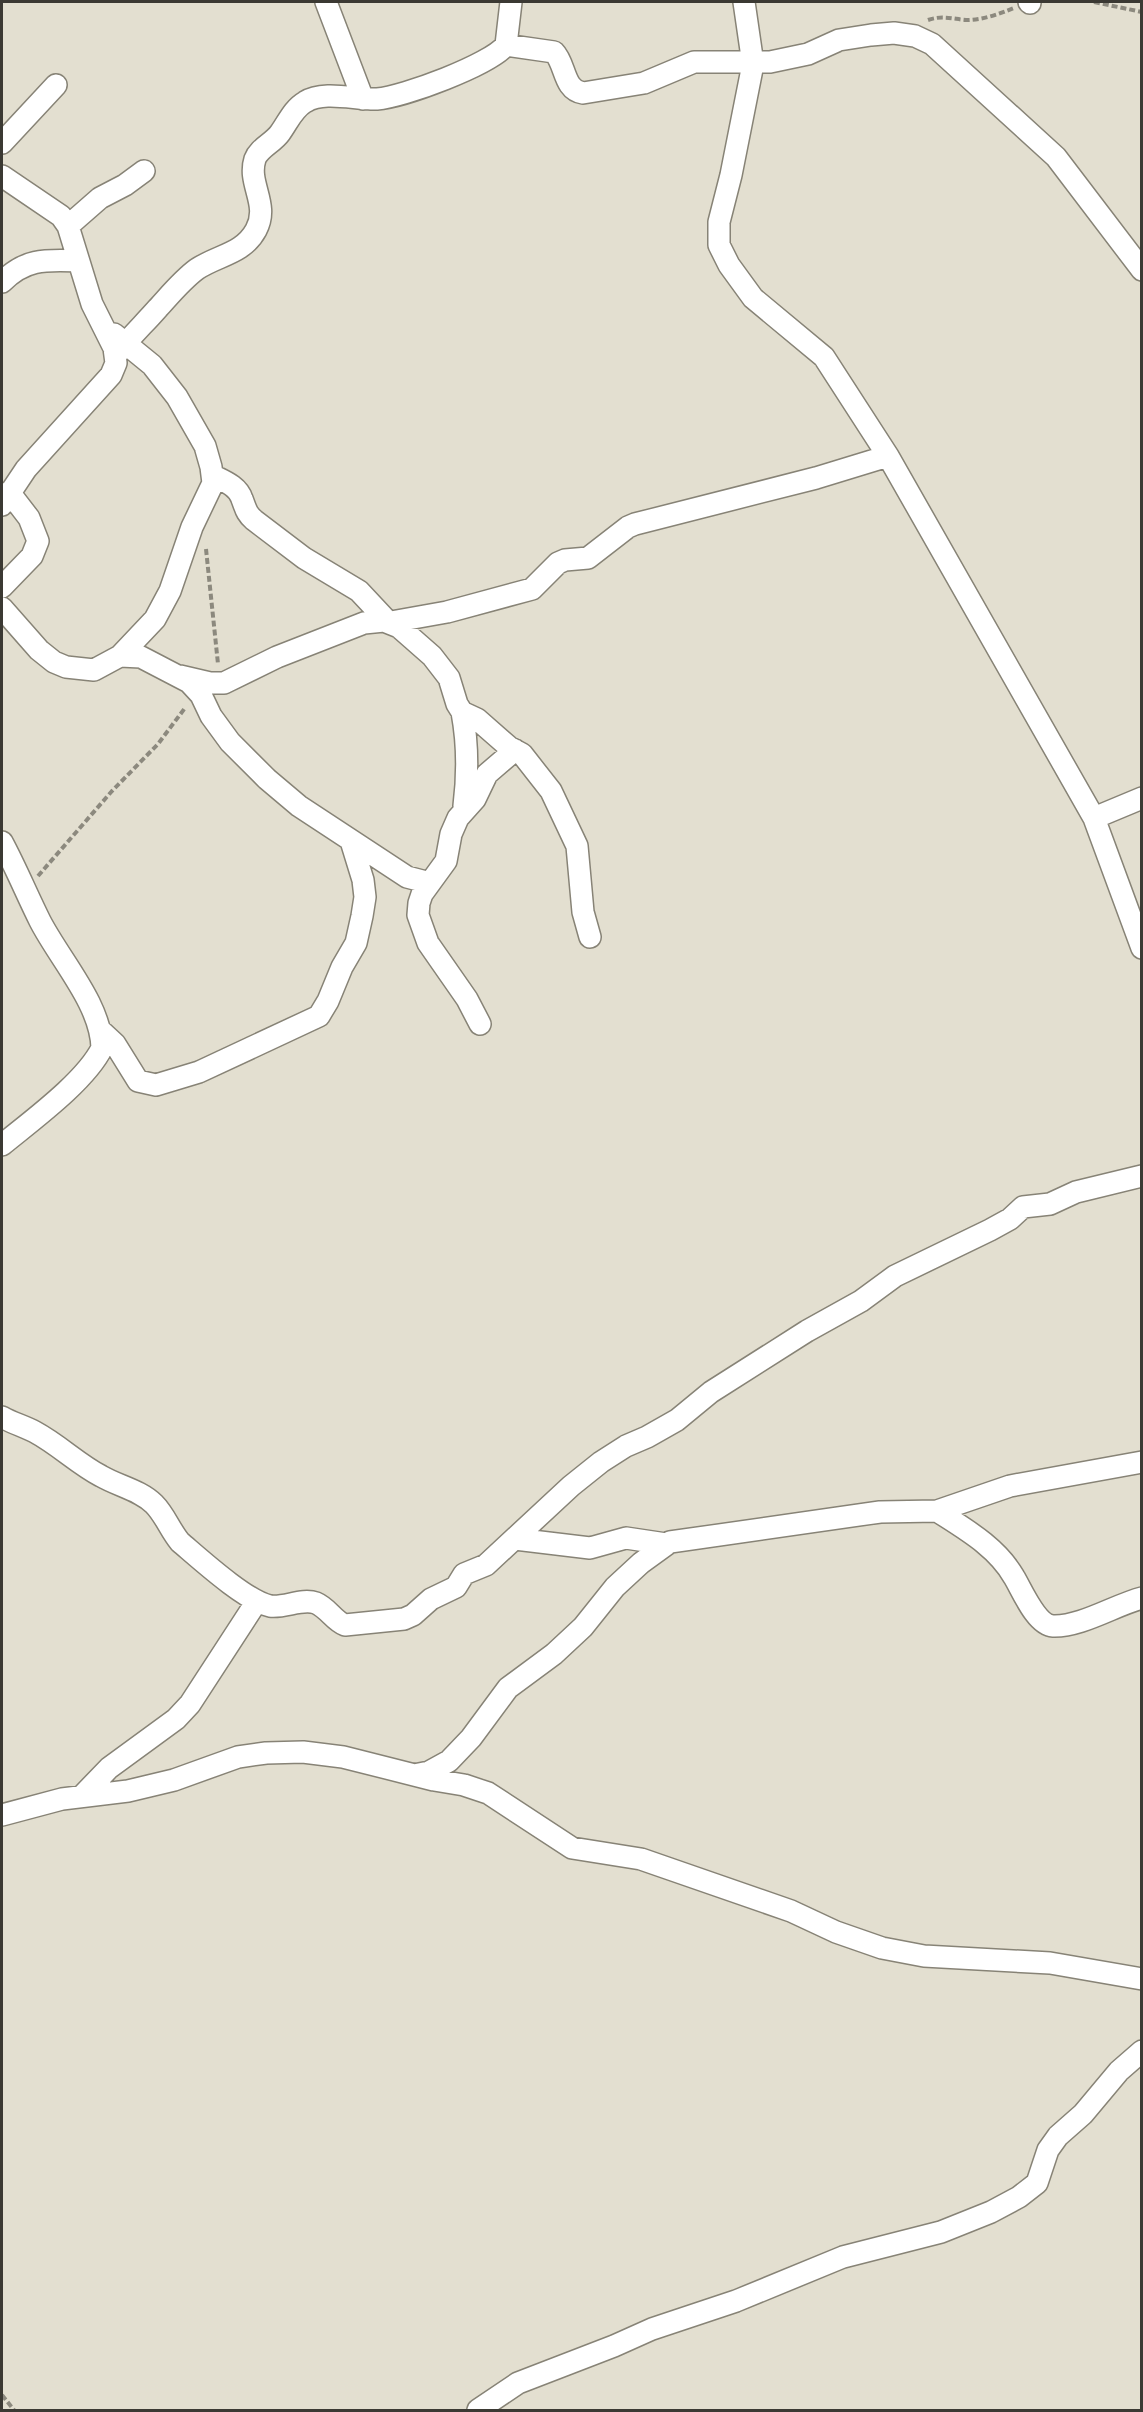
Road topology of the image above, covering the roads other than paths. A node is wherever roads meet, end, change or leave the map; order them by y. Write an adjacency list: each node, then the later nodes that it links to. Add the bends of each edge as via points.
1 (326, 2): 7 (street)
2 (511, 2): 4 (street)
3 (744, 2): 5 (street)
4 (506, 45): 5 (street, via 554,52 570,86 584,93 644,83 694,62); 7 (street, via 482,62 420,88 386,98)
5 (753, 64): 13 (street, via 808,54 839,40 871,34 915,36 932,44 1056,157); 16 (street, via 719,222 719,245 753,298 824,357)
6 (56, 85): 8 (street)
7 (363, 99): 15 (street, via 317,98 294,112 280,134 255,158 254,178 262,208 248,242 196,270)
8 (2, 143)
9 (144, 171): 11 (street, via 100,198)
10 (2, 176): 11 (street, via 61,216)
11 (68, 226): 12 (street)
12 (78, 261): 14 (street, via 32,262 12,271); 15 (street, via 92,304)
13 (1142, 270)
14 (2, 282)
15 (120, 349): 17 (street, via 152,365 177,397 205,446); 18 (street, via 111,375 26,469)
16 (888, 456): 21 (street, via 635,524 588,558 558,563 532,589 455,610); 28 (street)
17 (212, 475): 21 (street, via 236,489 246,514 304,558 358,591); 22 (street, via 213,483 192,526 166,598 150,627)
18 (5, 499): 19 (street, via 29,518 38,541 32,556)
19 (2, 587)
20 (2, 608): 22 (street, via 54,663 94,670)
21 (389, 622): 23 (street, via 364,623 219,683); 24 (street, via 412,636 432,656 449,678)
22 (120, 656): 23 (street, via 141,657)
23 (188, 682): 29 (street, via 242,754 299,806)
24 (462, 712): 25 (street, via 477,719); 27 (street, via 467,740)
25 (515, 750): 27 (street, via 487,774 476,799); 32 (street, via 529,761 551,791 577,846 583,912)
26 (1142, 798): 28 (street)
27 (463, 813): 31 (street, via 453,827 446,861)
28 (1094, 818): 33 (street)
29 (351, 841): 31 (street, via 407,877); 35 (street, via 363,880 359,932 324,1010 314,1020 199,1072 156,1085 138,1081 115,1044)
30 (2, 843): 35 (street, via 40,920 97,1016)
31 (430, 883): 34 (street, via 418,903 423,931)
32 (590, 937)
33 (1142, 948)
34 (480, 1024)
35 (101, 1031): 36 (street, via 102,1048 91,1066)
36 (2, 1145)
37 (1142, 1176): 41 (street, via 1076,1192 1050,1204 1023,1207 990,1230 895,1276 861,1301 711,1392 677,1420 601,1462)
38 (2, 1417): 44 (street, via 36,1432 116,1485 143,1495 164,1516 180,1542)
39 (1142, 1462): 40 (street, via 1010,1486)
40 (937, 1511): 42 (street, via 880,1512); 43 (street, via 996,1554 1047,1625 1085,1619)
41 (515, 1539): 42 (street, via 590,1548 626,1538); 44 (street, via 486,1565 464,1574 456,1587 437,1595 404,1619 345,1625 316,1603 277,1607)
42 (666, 1544): 45 (street, via 615,1587 583,1627 554,1654 508,1688 471,1738 448,1761)
43 (1142, 1598)
44 (257, 1601): 46 (street, via 190,1704 167,1726 109,1768)
45 (414, 1775): 46 (street, via 343,1757 266,1753 238,1757 174,1780 128,1791); 48 (street, via 488,1793 572,1848 641,1859 791,1911 882,1948 924,1956 1050,1963)
46 (82, 1796): 47 (street)
47 (2, 1815)
48 (1142, 1979)
49 (1142, 2051): 50 (street, via 1058,2136 1048,2150 1036,2183 1019,2197 941,2232 843,2257 736,2301 652,2329 518,2383)
50 (478, 2410)

